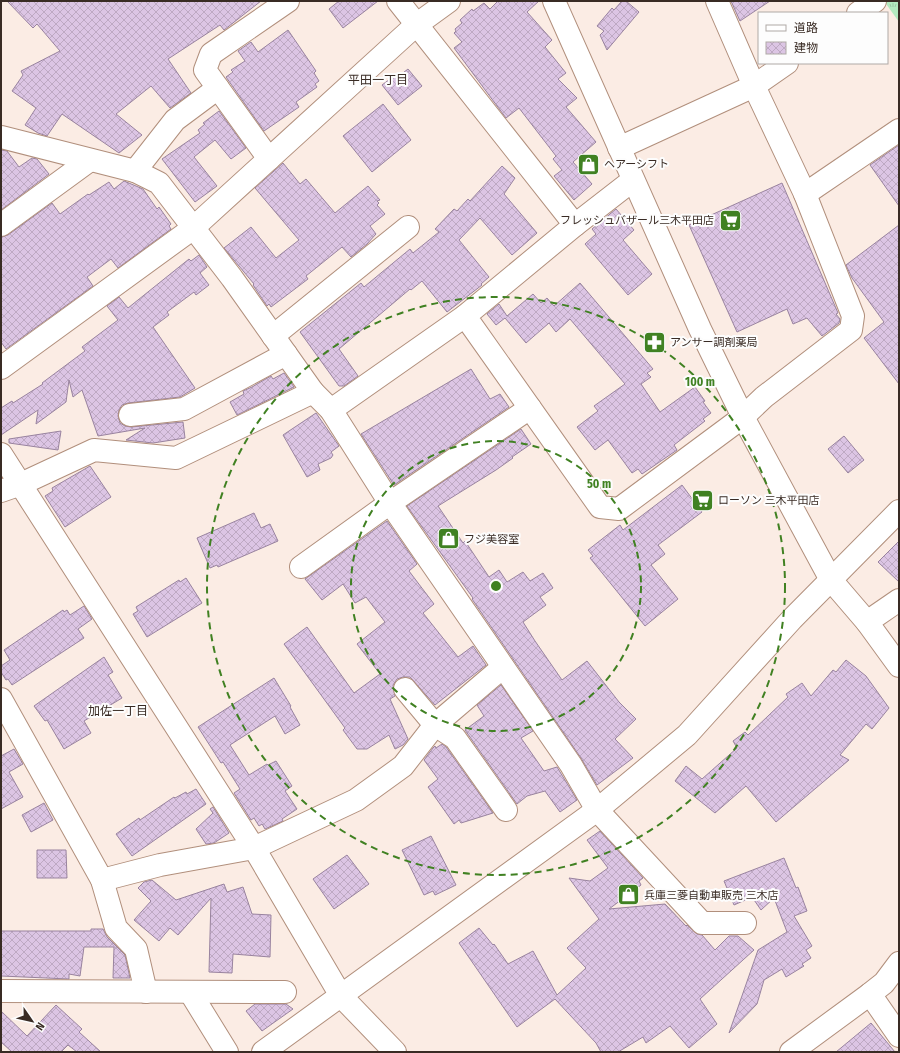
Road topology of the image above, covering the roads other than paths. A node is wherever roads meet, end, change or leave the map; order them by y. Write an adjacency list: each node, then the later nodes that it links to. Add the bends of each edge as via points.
1 (288, 1): 11 (street, via 211,54 206,70)
2 (398, 1): 8 (street)
3 (449, 1): 8 (street)
4 (554, 1): 14 (street)
5 (717, 1): 10 (street)
6 (875, 1): 7 (street)
7 (859, 12)
8 (416, 25): 15 (street); 21 (street)
9 (786, 64): 10 (street)
10 (754, 86): 14 (street); 19 (street)
11 (218, 88): 15 (street); 17 (street, via 175,120)
12 (899, 130): 19 (street)
13 (1, 137): 16 (street)
14 (620, 148): 18 (street)
15 (269, 159): 23 (street)
16 (90, 160): 17 (street); 20 (street)
17 (135, 171): 23 (street, via 159,183)
18 (634, 180): 21 (street); 32 (street, via 700,329)
19 (805, 194): 32 (street, via 853,316 851,330)
20 (1, 225)
21 (575, 225): 24 (street)
22 (408, 227): 25 (street)
23 (192, 229): 25 (street, via 232,278); 27 (street)
24 (465, 316): 29 (street); 30 (street)
25 (273, 336): 26 (street)
26 (286, 354): 28 (street); 31 (street, via 184,409)
27 (1, 368)
28 (313, 392): 30 (street); 34 (street, via 176,458 94,450)
29 (530, 408): 32 (street, via 600,507 619,510); 36 (street)
30 (331, 410): 36 (street)
31 (130, 415)
32 (743, 416): 39 (street)
33 (1, 454): 34 (street)
34 (21, 484): 35 (street); 49 (street)
35 (1, 491)
36 (390, 503): 38 (street); 43 (street)
37 (899, 511): 39 (street)
38 (301, 567)
39 (831, 580): 41 (street); 48 (street, via 792,619 687,735)
40 (899, 600): 41 (street)
41 (867, 622): 42 (street)
42 (899, 666)
43 (503, 667): 46 (street); 48 (street, via 571,765)
44 (406, 689): 46 (street)
45 (1, 699): 50 (street)
46 (435, 725): 47 (street, via 455,738); 49 (street, via 403,766 356,800)
47 (506, 810)
48 (597, 810): 51 (street, via 702,923); 58 (street)
49 (254, 848): 50 (street, via 160,865); 58 (street)
50 (102, 880): 54 (street, via 116,928 136,949)
51 (745, 923)
52 (899, 963): 57 (street, via 884,983)
53 (1, 991): 54 (street)
54 (146, 992): 55 (street)
55 (190, 992): 56 (street); 60 (street)
56 (285, 992)
57 (870, 994): 59 (street); 63 (street)
58 (341, 996): 61 (street); 62 (street)
59 (899, 1036)
60 (227, 1052)
61 (263, 1052)
62 (395, 1052)
63 (791, 1052)

